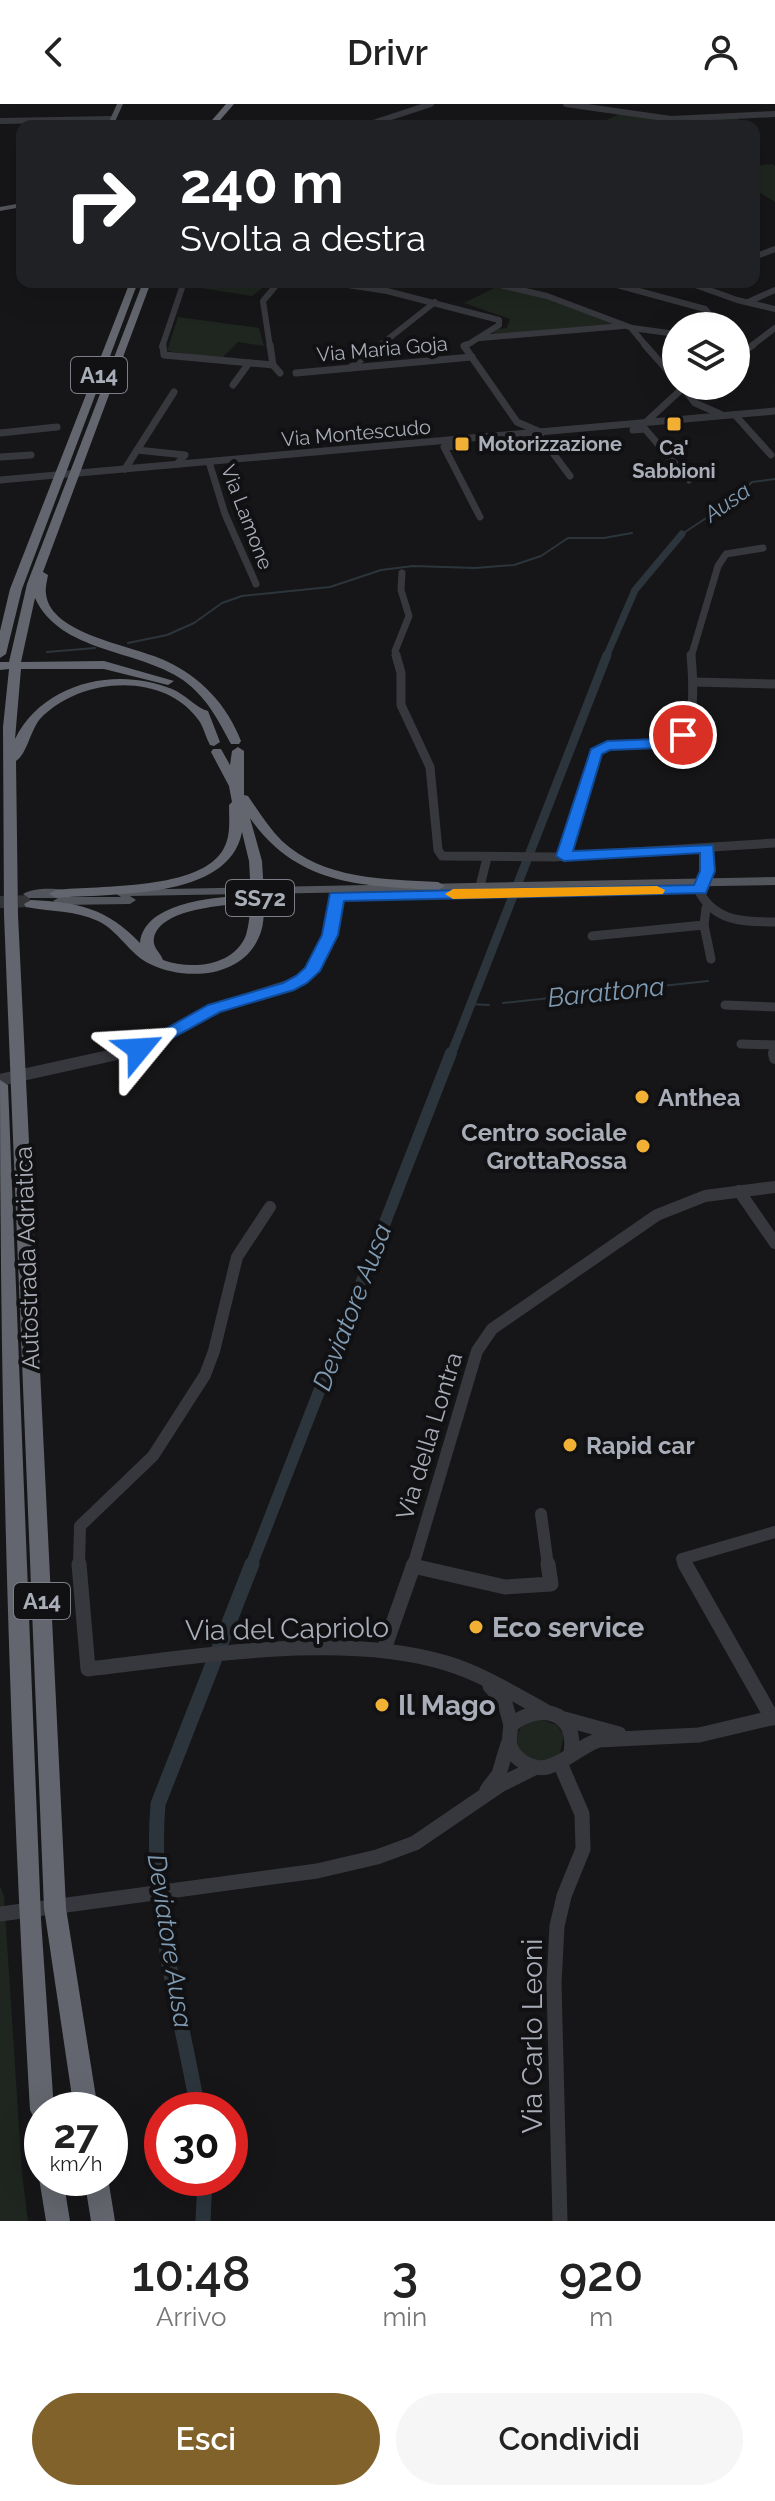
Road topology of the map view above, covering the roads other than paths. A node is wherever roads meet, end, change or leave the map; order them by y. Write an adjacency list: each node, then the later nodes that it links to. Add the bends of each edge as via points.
1 (219, 104): 6 (highway)
2 (230, 104): 7 (highway)
3 (431, 104): 8 (street)
4 (566, 104): 5 (street, via 679,119)
5 (775, 114)
6 (207, 120)
7 (216, 120)
8 (382, 120)
9 (775, 249): 11 (street)
10 (760, 251): 11 (street)
11 (765, 253): 12 (street); 13 (street)
12 (760, 255)
13 (775, 255)
14 (132, 288): 68 (highway, A14)
15 (145, 288): 63 (highway, Autostrada Adriatica / A14)
16 (182, 288): 37 (street, Via Maria Goja, via 164,355)
17 (274, 288): 39 (street, via 263,301)
18 (360, 288): 23 (street)
19 (513, 288): 27 (street)
20 (628, 288): 26 (street)
21 (706, 288): 24 (street)
22 (775, 290): 24 (street)
23 (435, 302): 31 (street, via 499,320); 32 (street)
24 (747, 302): 25 (street)
25 (775, 309)
26 (709, 312)
27 (628, 327): 29 (street); 31 (street); 33 (street)
28 (775, 328): 34 (street)
29 (662, 334)
30 (662, 335): 33 (street)
31 (480, 338): 35 (street, via 464,346)
32 (383, 344): 36 (street, via 389,354); 40 (street)
33 (645, 344): 38 (street)
34 (750, 347)
35 (472, 357): 36 (street, Via Maria Goja); 50 (street)
36 (421, 361): 40 (street, Via Maria Goja)
37 (249, 363): 39 (street, Via Maria Goja); 41 (street)
38 (662, 364)
39 (278, 368): 40 (street, Via Maria Goja, via 286,376)
40 (350, 368)
41 (233, 385)
42 (174, 392): 53 (street)
43 (669, 400): 48 (street)
44 (693, 400): 46 (street)
45 (775, 411): 47 (street, Via Montescudo)
46 (704, 413): 47 (street, Via Montescudo); 48 (street, Via Montescudo, via 691,420)
47 (732, 416): 55 (street)
48 (645, 423): 52 (street, Via Montescudo)
49 (57, 427): 51 (street)
50 (520, 427): 52 (street, Via Montescudo); 57 (street, Via Montescudo, via 505,436)
51 (0, 433)
52 (541, 435): 60 (street); 62 (street, Via Montescudo, via 645,429); 64 (street, Via Montescudo, via 444,447)
53 (137, 450): 58 (street, via 185,455); 59 (street)
54 (31, 455): 56 (street)
55 (771, 455)
56 (0, 457)
57 (209, 462): 58 (street, Via Montescudo); 67 (street, Via Lamone)
58 (177, 464): 59 (street, Via Montescudo)
59 (125, 469): 61 (street, Via Montescudo)
60 (570, 476)
61 (0, 480)
62 (689, 480)
63 (62, 506): 74 (highway, via 40,583 46,610 75,632 161,663); 81 (highway, Autostrada Adriatica / A14, via 33,584 16,656 9,727)
64 (480, 517)
65 (763, 548): 72 (street, via 726,554 718,566 691,655)
66 (402, 573): 80 (street, via 409,616 395,651 401,705 430,767 438,850 447,858)
67 (256, 584)
68 (16, 589): 69 (highway); 70 (highway, A14)
69 (0, 623)
70 (0, 656): 74 (highway, via 124,664 164,675)
71 (0, 666): 75 (highway, via 104,665 158,676 198,700)
72 (693, 682): 73 (street); 79 (street, via 687,730 678,739 607,746 596,752)
73 (775, 684)
74 (219, 705): 76 (highway, via 236,746)
75 (208, 724): 76 (highway); 81 (highway, via 181,698 137,683 90,687 49,703 18,741)
76 (237, 790): 83 (highway, via 282,848 307,864 353,878); 87 (highway, via 234,840 225,857 208,869 156,885); 96 (highway, via 257,874 250,943 233,959 209,968)
77 (775, 843): 78 (street)
78 (707, 848): 79 (street); 84 (street)
79 (559, 857): 80 (street)
80 (493, 858): 85 (street)
81 (10, 877): 102 (highway, Autostrada Adriatica / A14, via 18,1061)
82 (775, 881): 84 (main road, SS72)
83 (438, 886): 85 (main road, SS72); 87 (main road, SS72)
84 (703, 886): 85 (main road, SS72); 86 (main road, SS72); 91 (street)
85 (488, 888): 88 (main road, SS72)
86 (775, 888)
87 (56, 894): 90 (main road, SS72)
88 (336, 896): 89 (main road, SS72); 102 (street, via 330,935 312,971 301,980 214,1008 139,1049)
89 (273, 898): 90 (main road, SS72); 96 (highway, via 209,904 160,920 146,942)
90 (30, 900): 96 (highway, via 101,918 145,955)
91 (706, 908): 92 (street, via 724,918); 93 (street)
92 (775, 922)
93 (704, 925): 94 (street); 95 (street)
94 (592, 936)
95 (711, 959)
96 (168, 966)
97 (725, 1005): 98 (street)
98 (775, 1007)
99 (741, 1044): 100 (street)
100 (774, 1045): 101 (street)
101 (775, 1058)
102 (5, 1087): 122 (highway, Autostrada Adriatica / A14, via 30,1905); 123 (highway, Autostrada Adriatica / A14, via 55,1908)
103 (775, 1187): 104 (street, Via della Lontra)
104 (739, 1191): 106 (street); 109 (street, Via della Lontra, via 705,1196 657,1215 492,1329 477,1351)
105 (270, 1207): 110 (street, Via del Capriolo, via 237,1257 205,1375 153,1456 80,1526 77,1546 88,1669 241,1652)
106 (775, 1243)
107 (541, 1514): 109 (street, via 551,1584 505,1587)
108 (775, 1532): 113 (street, via 682,1559)
109 (413, 1566): 110 (street, Via della Lontra)
110 (384, 1649): 111 (street, Via del Capriolo, via 448,1663)
111 (483, 1680): 112 (street, Via del Capriolo); 115 (street, Via del Capriolo, via 505,1703)
112 (545, 1711): 114 (street); 115 (street, via 525,1714)
113 (774, 1717): 116 (street, via 675,1737)
114 (564, 1719): 116 (street); 118 (street, via 574,1735)
115 (511, 1725): 117 (street)
116 (632, 1737): 118 (street, via 595,1741)
117 (508, 1743): 119 (street, via 518,1759); 120 (street, via 499,1774)
118 (566, 1758): 119 (street); 128 (street, Via Carlo Leoni, via 582,1814 583,1849 557,1926)
119 (536, 1767): 120 (street)
120 (485, 1794): 121 (street, via 398,1851 351,1863)
121 (0, 1914)
122 (41, 2092)
123 (83, 2092)
124 (54, 2196): 126 (highway)
125 (99, 2196): 127 (highway)
126 (58, 2221)
127 (103, 2221)
128 (560, 2221)

